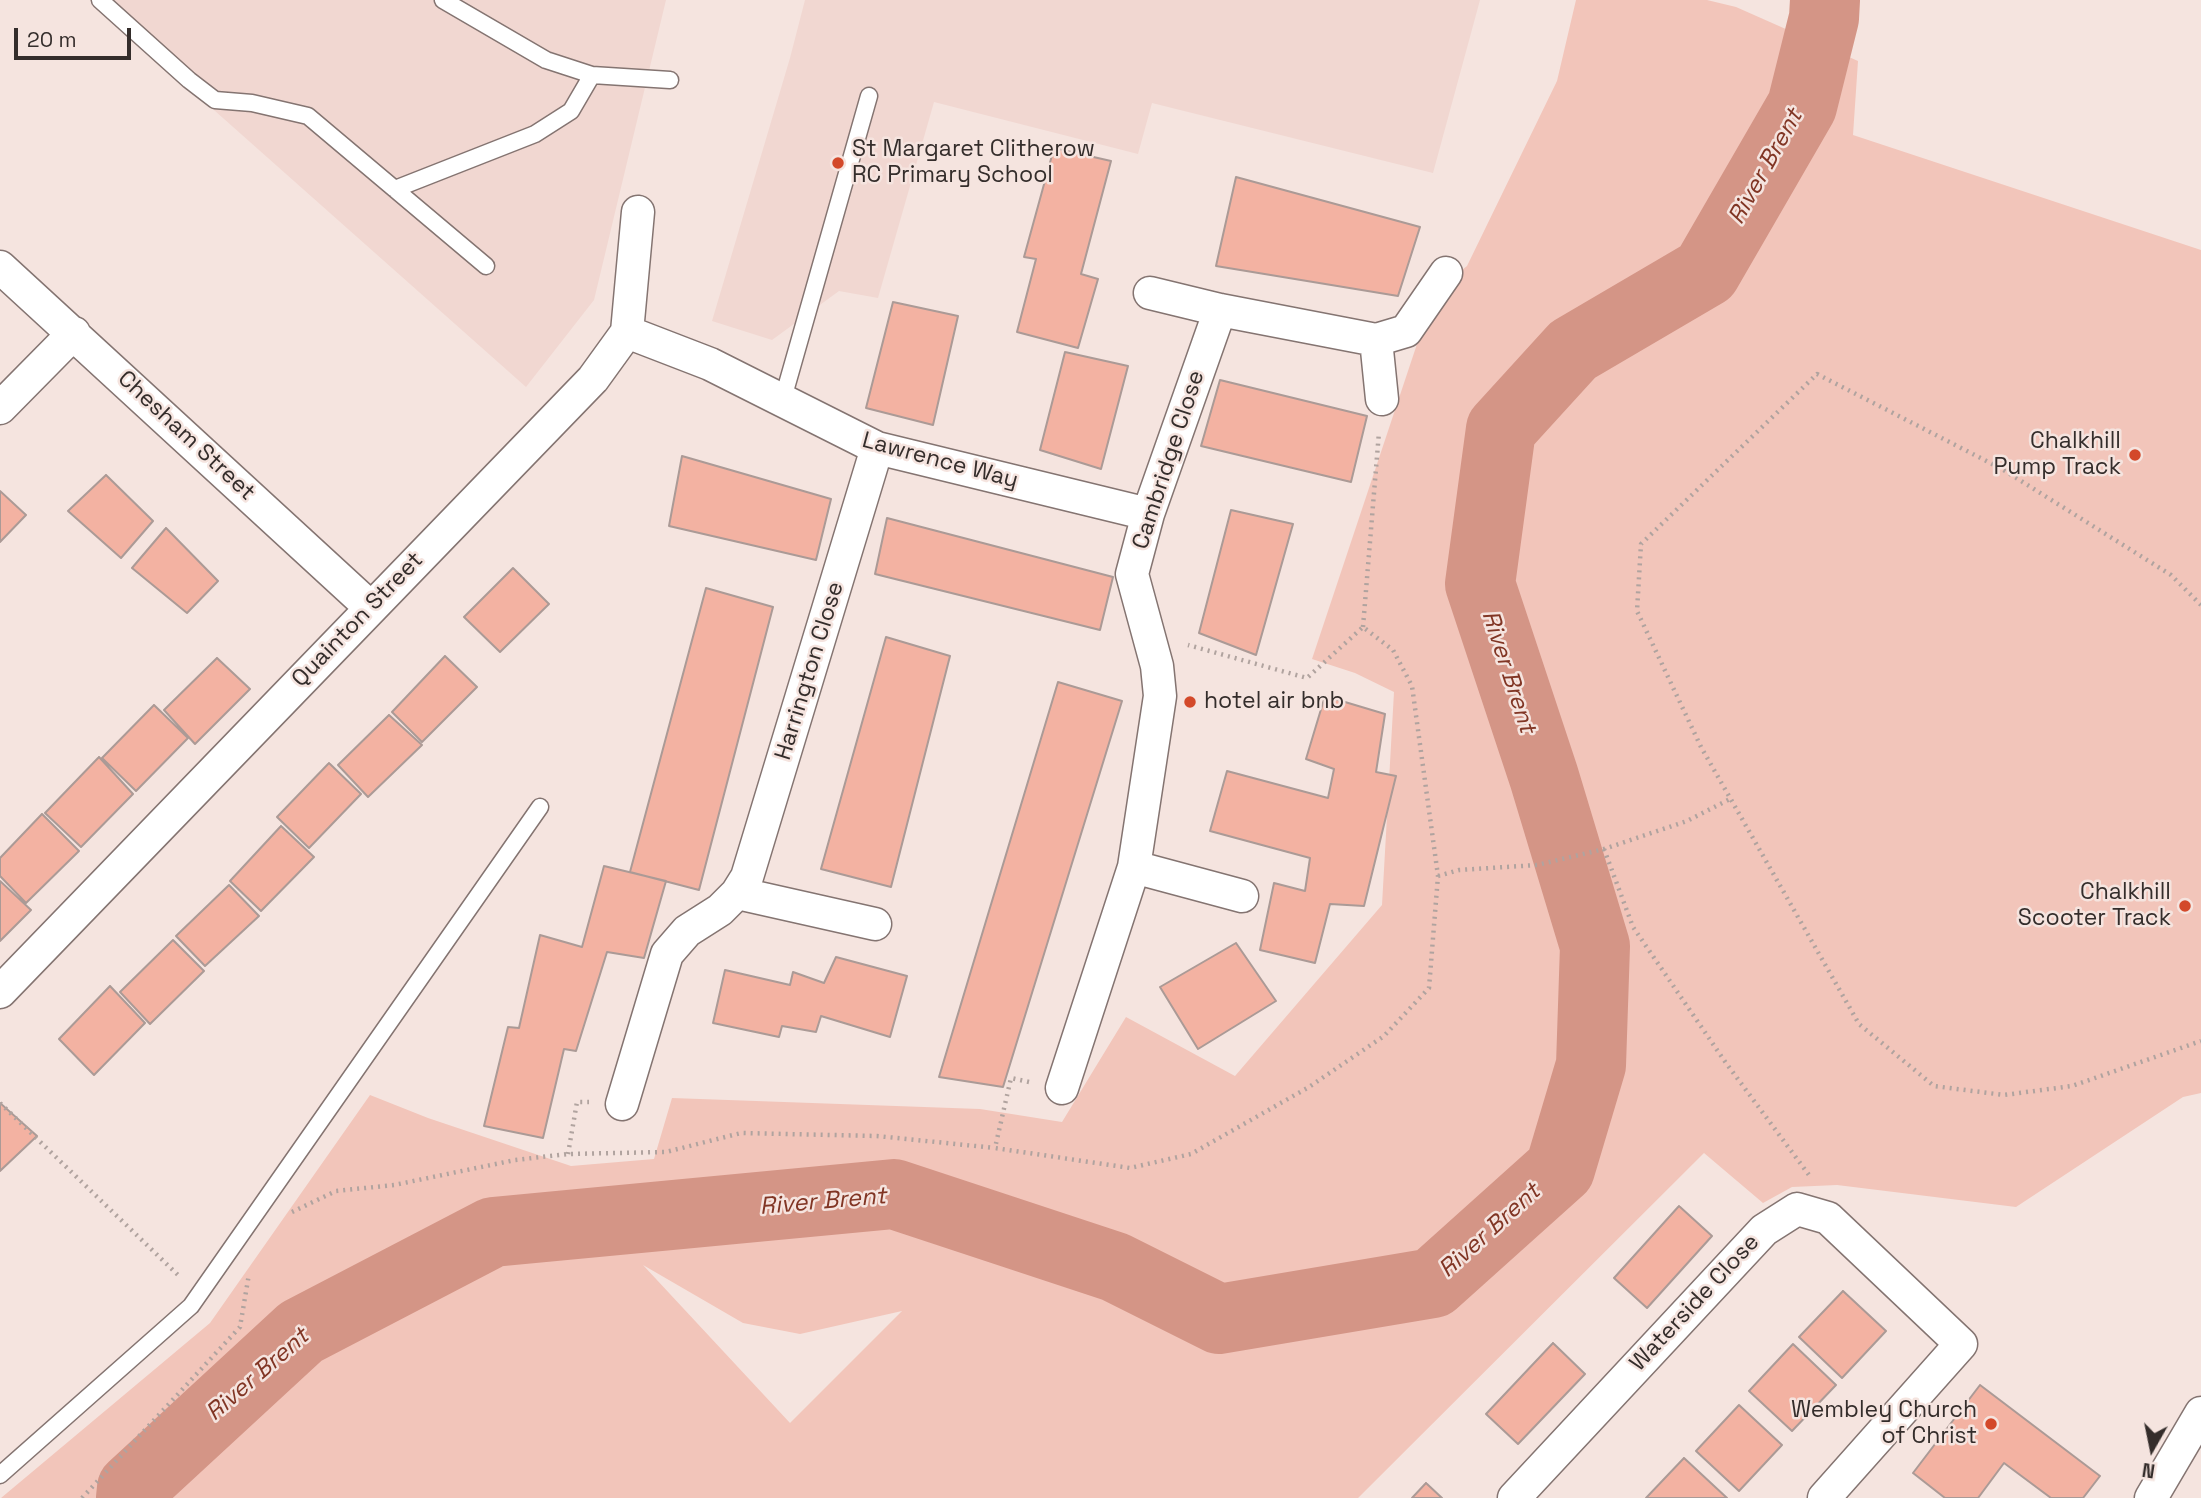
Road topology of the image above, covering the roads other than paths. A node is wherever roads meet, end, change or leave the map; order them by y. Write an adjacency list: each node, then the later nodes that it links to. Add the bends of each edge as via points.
1 (100, 0): 6 (lane, via 215,100 308,116)
2 (443, 0): 3 (lane, via 546,60)
3 (592, 75): 4 (lane); 6 (lane, via 571,111 535,134)
4 (670, 80)
5 (869, 96): 17 (lane)
6 (395, 190): 9 (lane)
7 (638, 212): 13 (street)
8 (0, 267): 14 (street, Chesham Street)
9 (486, 267)
10 (1446, 273): 15 (street, via 1406,331)
11 (1150, 293): 12 (street)
12 (1220, 310): 15 (street); 20 (street, Cambridge Close)
13 (627, 332): 17 (street, Lawrence Way, via 710,364); 21 (street, Quainton Street, via 593,379)
14 (74, 333): 18 (street); 21 (street, Chesham Street)
15 (1376, 340): 16 (street)
16 (1382, 399)
17 (782, 402): 19 (street, Lawrence Way)
18 (0, 408)
19 (877, 448): 20 (street, Lawrence Way); 24 (street, Harrington Close, via 747,877)
20 (1148, 514): 23 (street, Cambridge Close, via 1132,573 1157,666 1160,696)
21 (370, 607): 27 (street, Quainton Street)
22 (540, 807): 31 (lane, via 191,1306)
23 (1134, 867): 25 (street); 28 (street, Cambridge Close)
24 (737, 893): 26 (street); 29 (street, Harrington Close, via 687,931 667,954)
25 (1242, 896)
26 (875, 924)
27 (0, 992)
28 (1062, 1088)
29 (622, 1104)
30 (2201, 1413): 34 (street)
31 (0, 1475)
32 (1514, 1498): 33 (street, Waterside Close, via 1764,1230 1797,1209 1828,1218 1961,1344)
33 (1824, 1498)
34 (2151, 1498)

